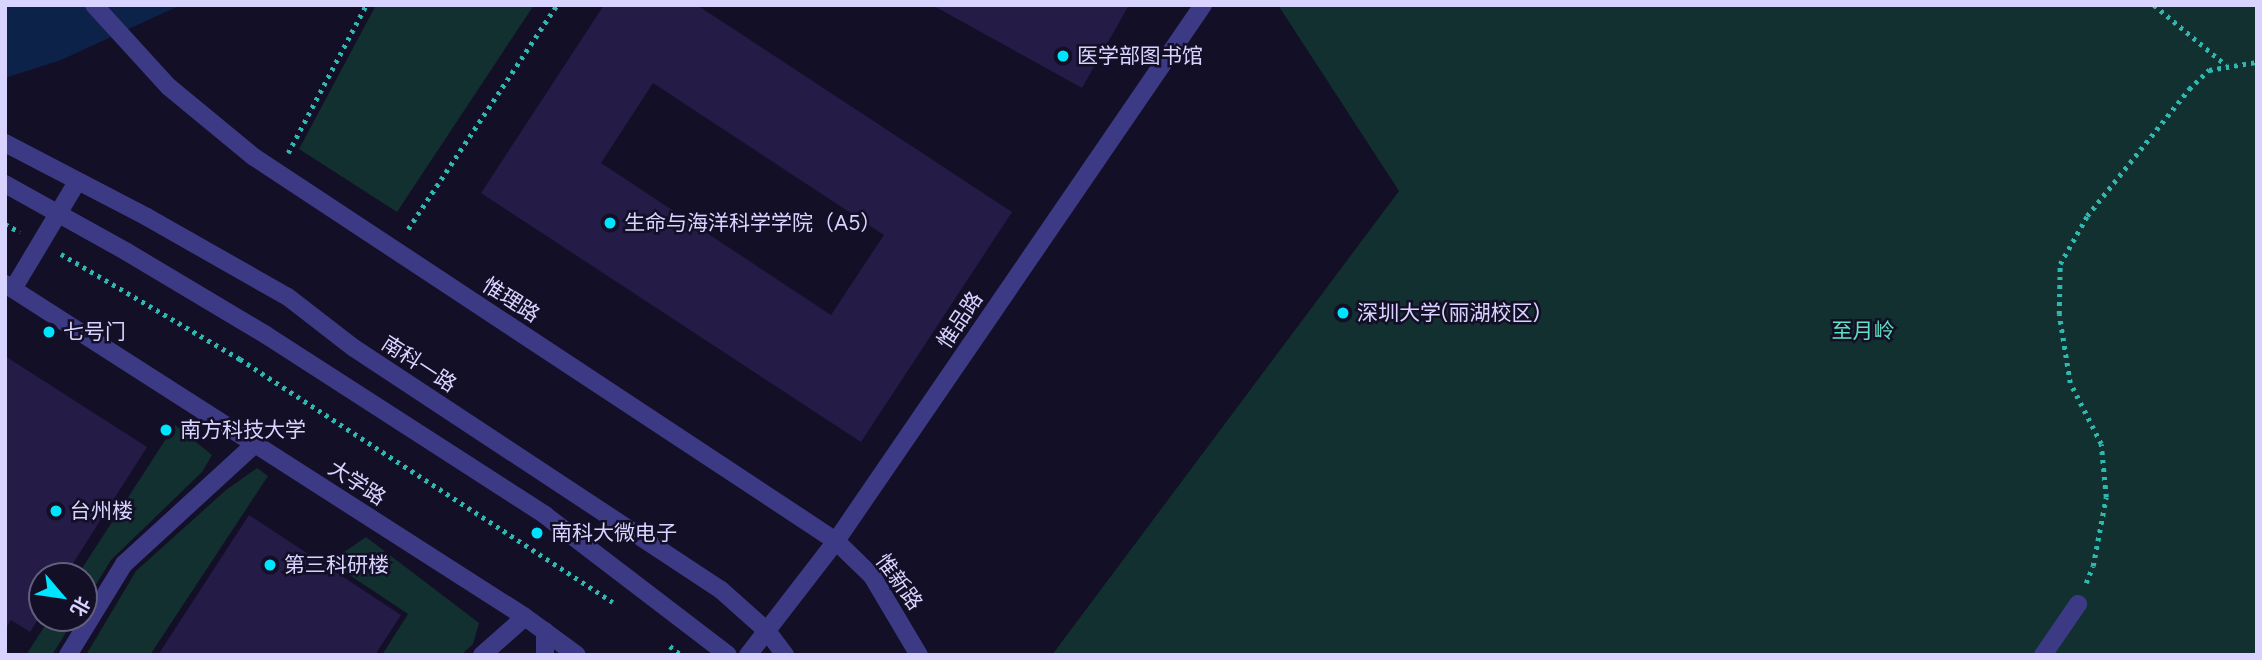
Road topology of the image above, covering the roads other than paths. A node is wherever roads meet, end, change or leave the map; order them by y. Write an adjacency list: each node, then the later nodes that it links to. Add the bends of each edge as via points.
1 (94, 5): 9 (street, 惟理路, via 169,87 254,157)
2 (1203, 5): 9 (street, 惟品路)
3 (12, 146): 4 (street, 南科一路)
4 (77, 182): 6 (street); 13 (street, 南科一路, via 288,298 354,348 721,590)
5 (5, 184): 6 (street)
6 (58, 214): 7 (street); 18 (street, via 266,335 545,515)
7 (9, 287): 8 (street, 大学路)
8 (255, 444): 11 (street, 大学路); 14 (street, via 124,564)
9 (836, 541): 13 (street, 惟品路); 21 (street, 惟新路, via 872,576)
10 (2078, 604): 22 (street)
11 (524, 617): 12 (street, 大学路); 15 (street)
12 (545, 631): 16 (street); 17 (street, 大学路)
13 (768, 631): 19 (street, 惟品路); 20 (street, 南科一路)
14 (68, 655)
15 (482, 655)
16 (545, 655)
17 (577, 655)
18 (728, 655)
19 (748, 655)
20 (785, 655)
21 (919, 655)
22 (2043, 655)

